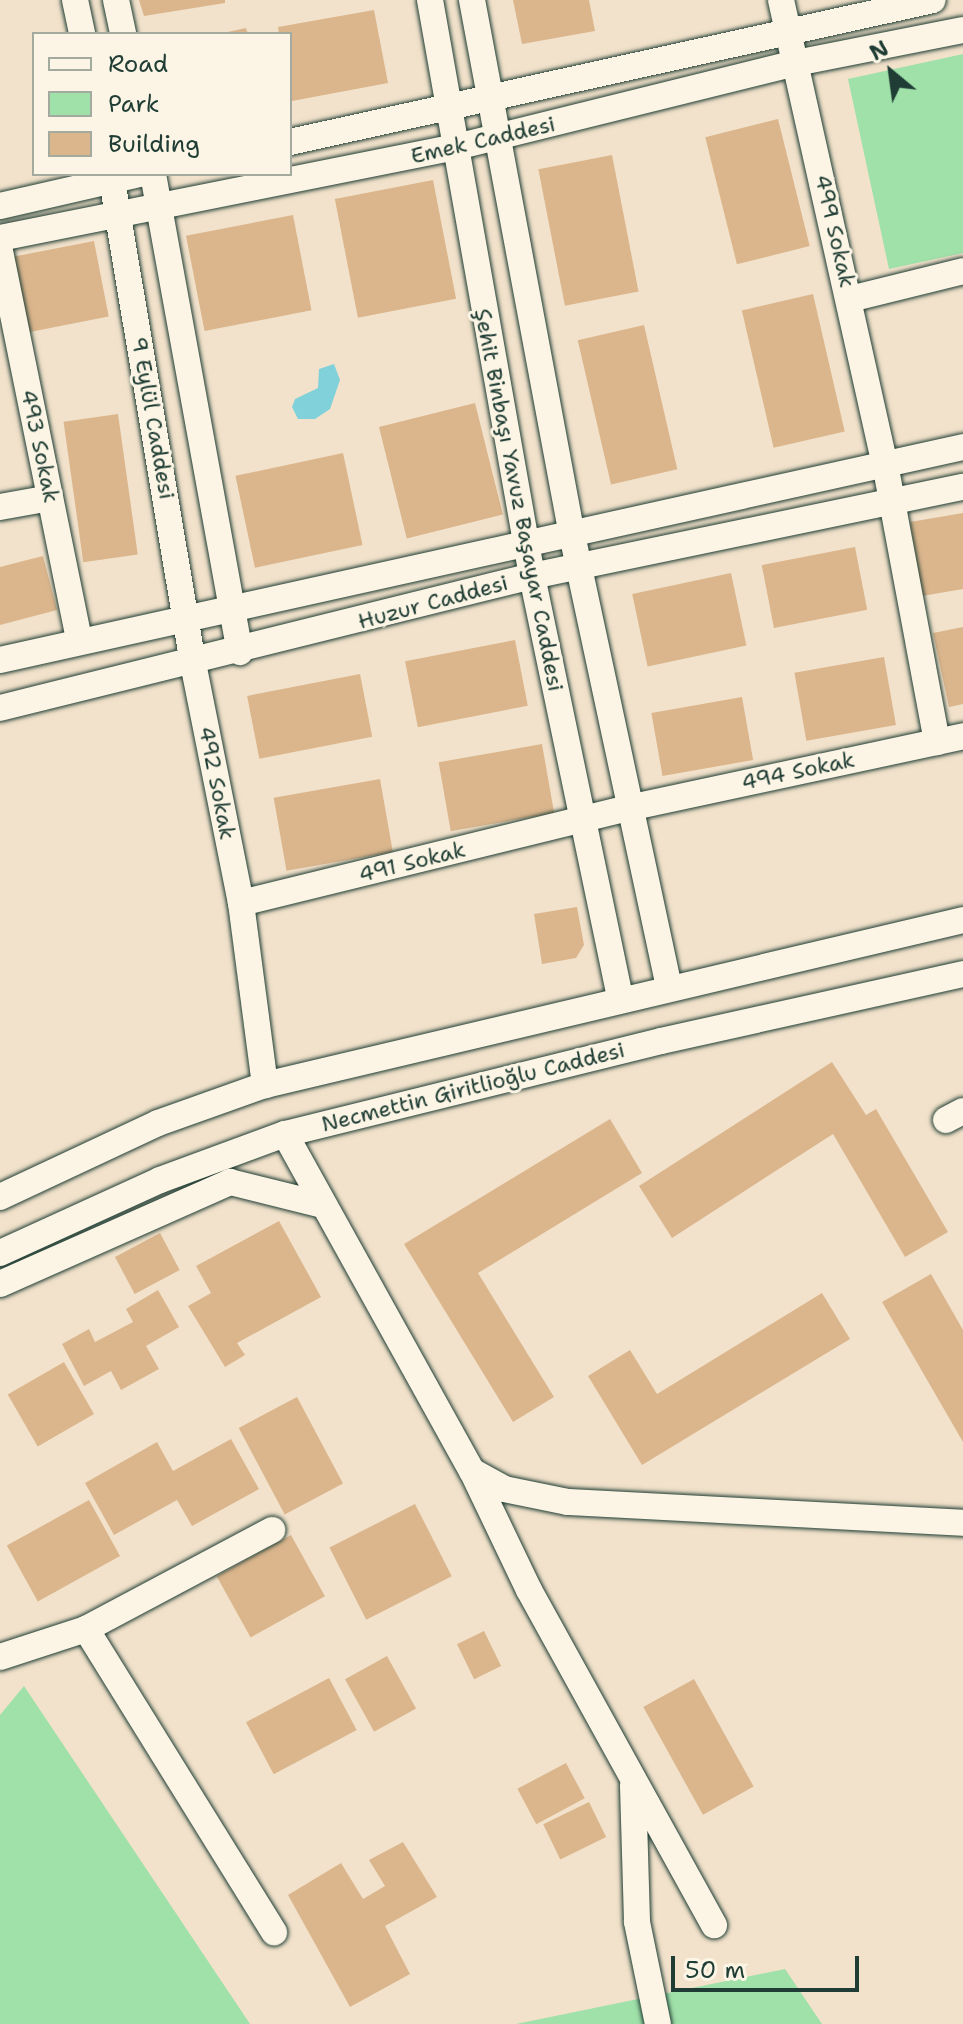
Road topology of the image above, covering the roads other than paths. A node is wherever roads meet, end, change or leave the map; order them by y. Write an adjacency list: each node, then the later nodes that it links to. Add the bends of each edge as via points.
1 (75, 0): 9 (street)
2 (116, 0): 10 (street)
3 (430, 0): 13 (street, Şehit Binbaşı Yavuz Başayar Caddesi)
4 (472, 0): 12 (street, Şehit Binbaşı Yavuz Başayar Caddesi)
5 (781, 0): 8 (street, 499 Sokak)
6 (933, 0): 8 (street, Emek Caddesi)
7 (963, 30): 11 (street, Emek Caddesi)
8 (786, 31): 11 (street, 499 Sokak); 12 (street, Emek Caddesi)
9 (82, 32)
10 (123, 32)
11 (796, 63): 14 (street, Emek Caddesi); 25 (street, 499 Sokak)
12 (491, 99): 13 (street, Emek Caddesi); 14 (street, Şehit Binbaşı Yavuz Başayar Caddesi)
13 (446, 110): 15 (street, Emek Caddesi); 16 (street, Şehit Binbaşı Yavuz Başayar Caddesi)
14 (498, 137): 16 (street, Emek Caddesi); 32 (street, Şehit Binbaşı Yavuz Başayar Caddesi)
15 (292, 142)
16 (452, 148): 20 (street, Emek Caddesi); 33 (street, Şehit Binbaşı Yavuz Başayar Caddesi)
17 (153, 176): 20 (street, 9 Eylül Caddesi)
18 (111, 177): 19 (street); 21 (street, 9 Eylül Caddesi)
19 (0, 206)
20 (160, 209): 21 (street, Emek Caddesi); 36 (street, 9 Eylül Caddesi)
21 (119, 218): 22 (street, Emek Caddesi); 37 (street, 9 Eylül Caddesi)
22 (0, 238)
23 (0, 251): 29 (street, 493 Sokak)
24 (963, 271): 25 (street)
25 (850, 299): 27 (street, 499 Sokak)
26 (963, 447): 27 (street, Huzur Caddesi)
27 (885, 464): 30 (street, 499 Sokak); 32 (street, Huzur Caddesi)
28 (963, 487): 30 (street, Huzur Caddesi)
29 (50, 498): 31 (street); 38 (street, 493 Sokak)
30 (892, 503): 34 (street, Huzur Caddesi); 44 (street, 499 Sokak)
31 (0, 507)
32 (571, 530): 33 (street, Huzur Caddesi); 34 (street, Şehit Binbaşı Yavuz Başayar Caddesi)
33 (527, 540): 35 (street, Şehit Binbaşı Yavuz Başayar Caddesi); 36 (street, Huzur Caddesi)
34 (582, 565): 35 (street, Huzur Caddesi); 45 (street, Şehit Binbaşı Yavuz Başayar Caddesi)
35 (532, 576): 39 (street, Huzur Caddesi); 46 (street, Şehit Binbaşı Yavuz Başayar Caddesi)
36 (228, 607): 37 (street, Huzur Caddesi); 39 (street, 9 Eylül Caddesi)
37 (186, 615): 38 (street, Huzur Caddesi); 41 (street, 9 Eylül Caddesi)
38 (79, 640): 40 (street, Huzur Caddesi)
39 (240, 652): 41 (street, Huzur Caddesi)
40 (0, 660)
41 (193, 663): 42 (street, Huzur Caddesi); 47 (street, 492 Sokak)
42 (0, 708)
43 (963, 736): 44 (street, 494 Sokak)
44 (937, 742): 45 (street, 494 Sokak)
45 (633, 807): 46 (street, 494 Sokak); 50 (street, Şehit Binbaşı Yavuz Başayar Caddesi)
46 (582, 820): 47 (street, 491 Sokak); 51 (street, Şehit Binbaşı Yavuz Başayar Caddesi)
47 (241, 903): 52 (street, 492 Sokak)
48 (963, 920): 50 (street)
49 (963, 974): 53 (street, Necmettin Giritlioğlu Caddesi, via 661,1041)
50 (669, 988): 51 (street)
51 (620, 997): 52 (street)
52 (265, 1085): 54 (street, via 158,1123)
53 (285, 1134): 55 (street); 56 (street, Necmettin Giritlioğlu Caddesi, via 160,1180)
54 (0, 1197)
55 (323, 1205): 57 (street, via 230,1182); 58 (street)
56 (0, 1253)
57 (0, 1284)
58 (472, 1471): 59 (street, via 504,1489 568,1502); 63 (street, via 529,1590)
59 (963, 1523)
60 (272, 1530): 61 (street)
61 (86, 1629): 62 (street); 65 (street)
62 (0, 1657)
63 (632, 1779): 64 (street); 66 (street, via 637,1922)
64 (714, 1925)
65 (274, 1932)
66 (658, 2024)

